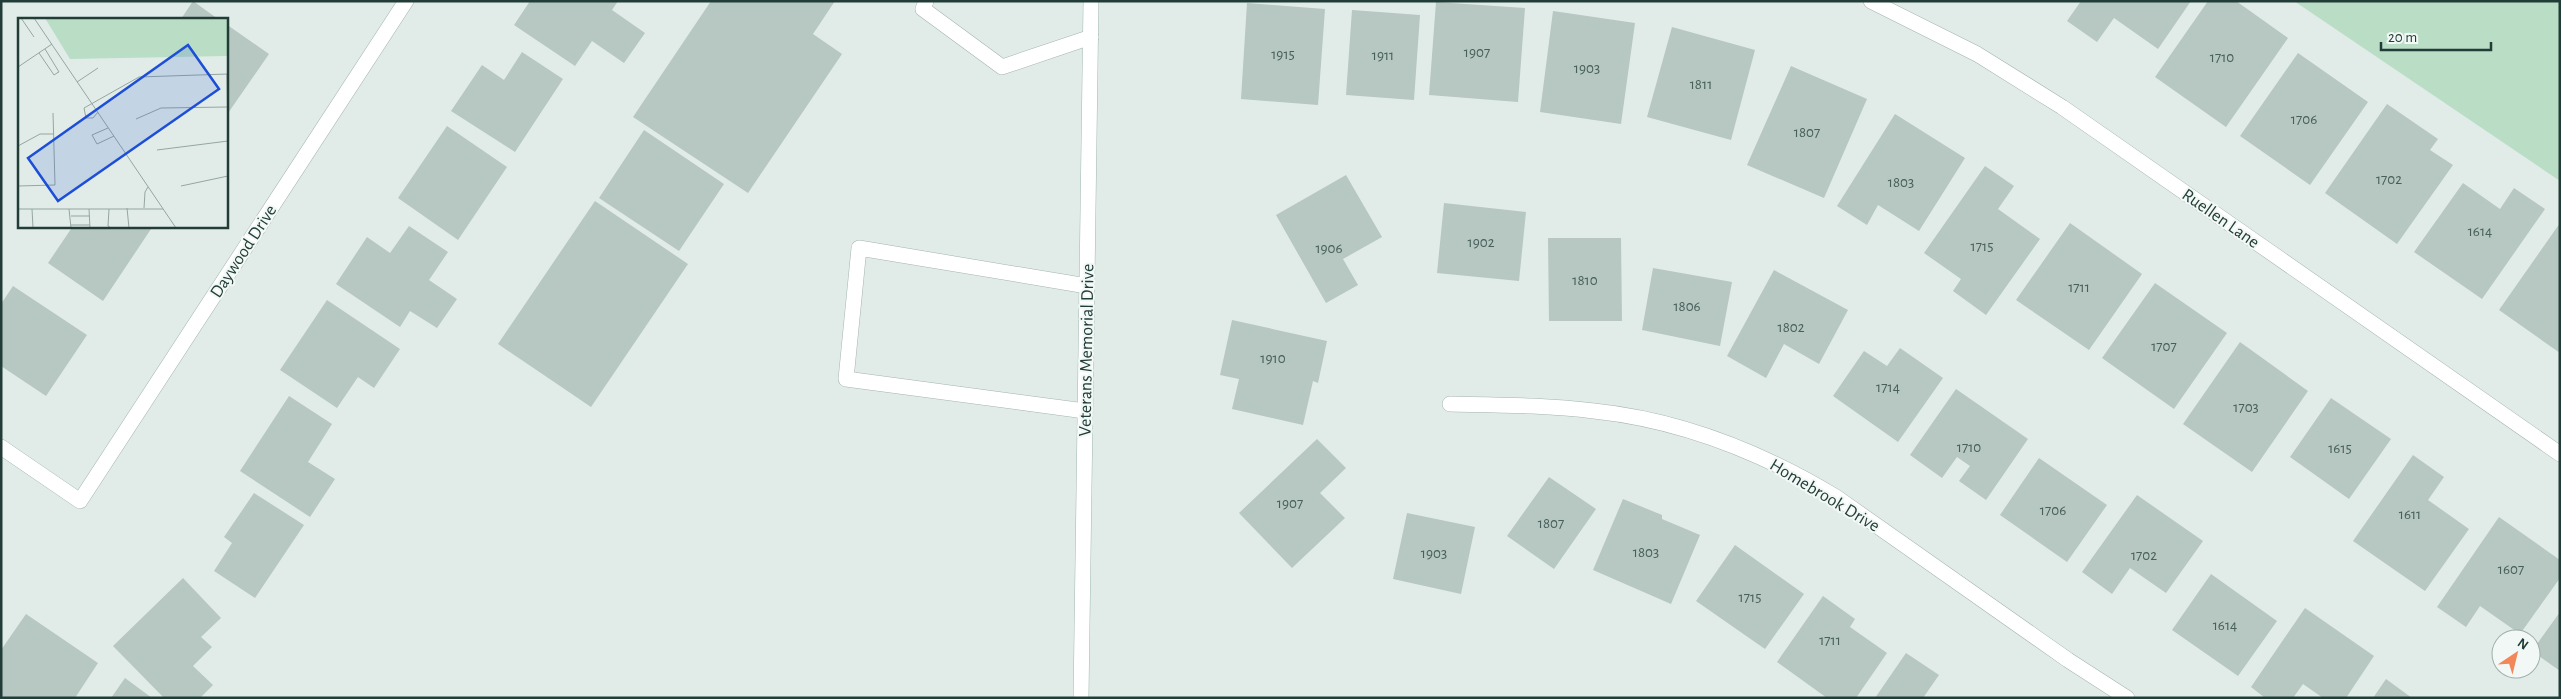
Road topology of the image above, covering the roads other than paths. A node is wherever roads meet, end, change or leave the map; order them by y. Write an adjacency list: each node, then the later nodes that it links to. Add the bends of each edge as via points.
1 (406, 1): 9 (street, Daywood Drive, via 80,501)
2 (926, 1): 5 (street, via 923,9 1002,67)
3 (1092, 1): 5 (street, Veterans Memorial Drive)
4 (1871, 1): 10 (street, Ruellen Lane, via 1977,54 2062,107)
5 (1091, 37): 6 (street, Veterans Memorial Drive)
6 (1087, 286): 8 (street, Veterans Memorial Drive); 8 (street, via 859,248 846,379)
7 (1450, 404): 12 (street, Homebrook Drive, via 1596,411 1676,426 1757,455 1836,498)
8 (1085, 411): 11 (street, Veterans Memorial Drive)
9 (1, 447)
10 (2560, 454)
11 (1081, 698)
12 (2127, 698)

